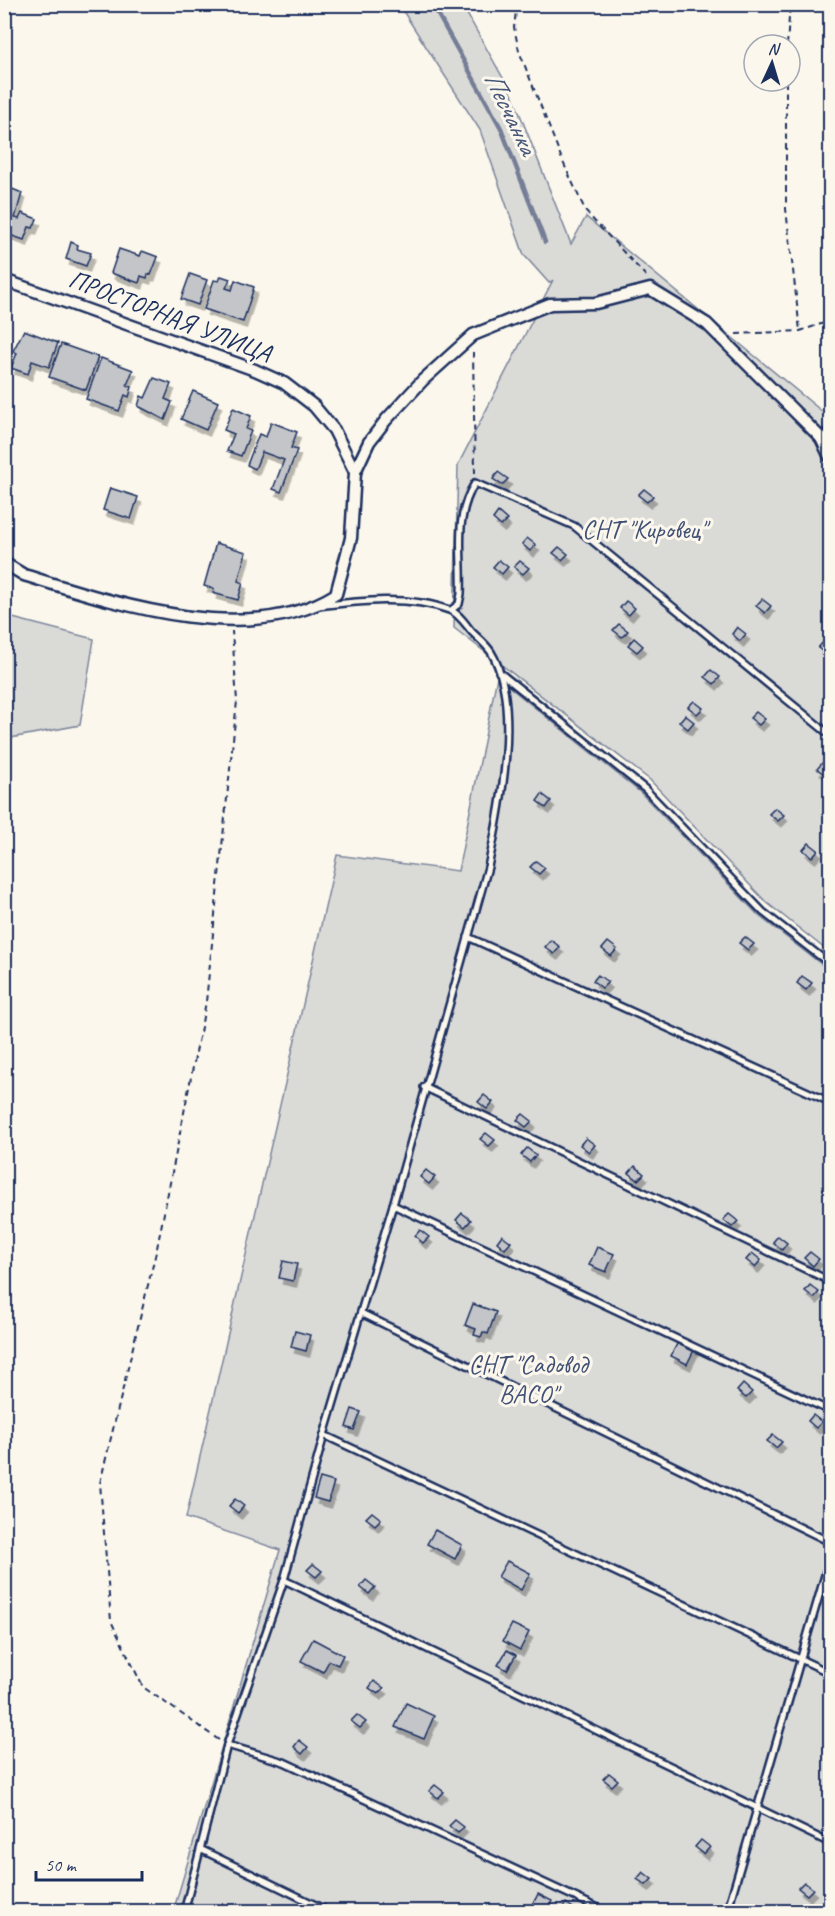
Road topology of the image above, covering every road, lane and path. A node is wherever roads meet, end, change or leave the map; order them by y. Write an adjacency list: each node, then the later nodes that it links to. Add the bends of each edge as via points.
1 (517, 4): 5 (path, via 514,27 519,51 567,172 586,212)
2 (790, 4): 3 (path)
3 (788, 33)
4 (786, 93): 9 (path, via 786,209)
5 (646, 277)
6 (4, 280): 13 (street, ПРОСТОРНАЯ УЛИЦА, via 284,383 314,406 334,430)
7 (831, 321): 9 (path)
8 (729, 331): 9 (path, via 740,335)
9 (800, 331)
10 (473, 334): 11 (street, via 549,304 596,303 650,289 707,324); 13 (street, via 386,420 369,442); 14 (path)
11 (826, 435): 12 (street)
12 (831, 457)
13 (355, 472): 16 (street, via 351,538 336,594)
14 (475, 483): 17 (lane, via 465,499 461,517 461,594 459,604); 20 (lane, via 574,526)
15 (4, 563): 18 (street, via 24,575 162,613)
16 (316, 606): 17 (lane, via 393,600); 18 (street, via 250,620)
17 (452, 610): 19 (lane, via 491,651)
18 (232, 619): 35 (path, via 237,701 206,1002 157,1248 100,1484 111,1620 142,1687)
19 (499, 672): 21 (lane, via 505,704 506,754 488,867); 22 (lane, via 645,789 764,912)
20 (831, 735)
21 (468, 937): 23 (lane); 24 (lane)
22 (831, 964)
23 (424, 1087): 25 (lane); 26 (lane)
24 (831, 1102)
25 (393, 1205): 27 (lane); 28 (lane)
26 (831, 1281)
27 (361, 1313): 29 (lane); 30 (lane)
28 (831, 1411)
29 (324, 1435): 32 (lane); 33 (lane)
30 (831, 1542)
31 (831, 1558): 33 (lane)
32 (284, 1580): 35 (lane); 36 (lane)
33 (799, 1658): 34 (lane); 36 (lane)
34 (831, 1673)
35 (227, 1745): 38 (lane); 41 (lane, via 284,1762)
36 (757, 1808): 37 (lane); 42 (lane)
37 (831, 1843)
38 (202, 1850): 39 (lane); 40 (lane)
39 (184, 1911)
40 (330, 1911)
41 (607, 1911)
42 (727, 1911)

